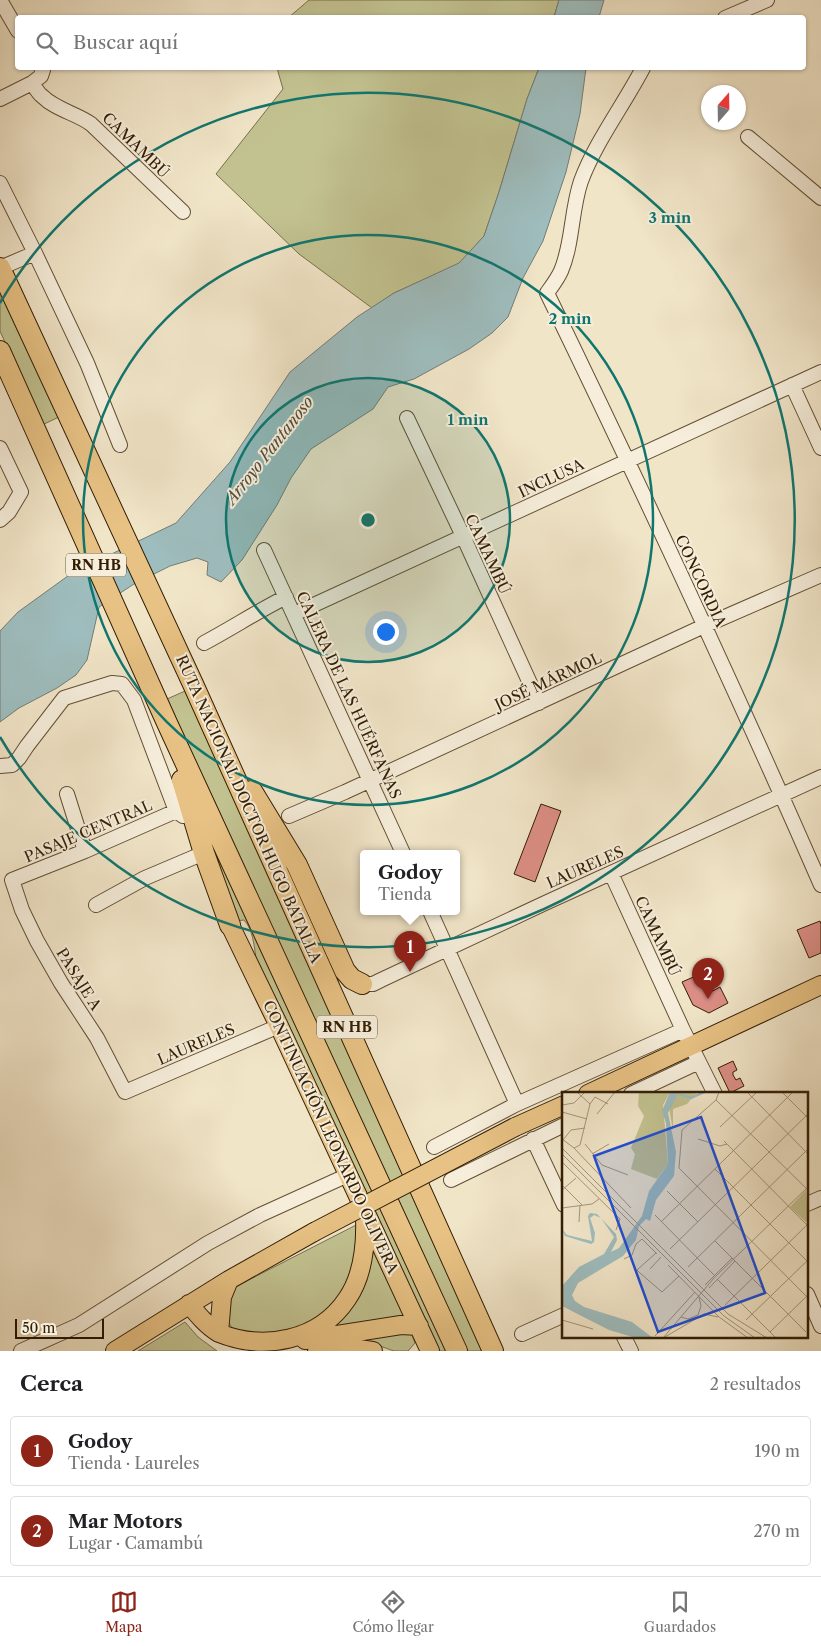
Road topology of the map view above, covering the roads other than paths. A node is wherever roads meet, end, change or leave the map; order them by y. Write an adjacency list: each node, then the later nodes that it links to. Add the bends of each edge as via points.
1 (0, 0): 4 (street)
2 (767, 0): 3 (street)
3 (732, 15)
4 (15, 26)
5 (43, 70): 7 (street)
6 (642, 70): 22 (street, CONCORDIA, via 592,154 572,213 561,271 547,293)
7 (32, 83): 8 (street); 12 (street, CAMAMBÚ, via 42,96 61,109 92,124)
8 (0, 99)
9 (748, 137): 11 (street)
10 (0, 183): 13 (street)
11 (821, 198)
12 (183, 212)
13 (35, 253): 14 (street, RUTA NACIONAL DOCTOR HUGO BATALLA); 19 (street, via 86,362)
14 (0, 268): 31 (highway, RUTA NACIONAL DOCTOR HUGO BATALLA / RN HB)
15 (0, 351): 33 (highway, RN HB)
16 (821, 372): 17 (street, INCLUSA)
17 (792, 385): 21 (street); 22 (street, INCLUSA)
18 (406, 418): 24 (street, CAMAMBÚ)
19 (120, 445)
20 (0, 448): 23 (street, via 21,492 13,507)
21 (821, 448)
22 (628, 460): 24 (street, INCLUSA); 29 (street, CONCORDIA)
23 (0, 520)
24 (463, 536): 28 (street, INCLUSA); 32 (street, CAMAMBÚ)
25 (264, 550): 27 (street, CALERA DE LAS HUÉRFANAS)
26 (821, 575): 29 (street, JOSÉ MÁRMOL)
27 (286, 597): 28 (street, CALERA DE LAS HUÉRFANAS); 30 (street)
28 (294, 614): 36 (street, CALERA DE LAS HUÉRFANAS)
29 (704, 626): 32 (street, JOSÉ MÁRMOL); 38 (street, CONCORDIA)
30 (204, 643)
31 (197, 693): 52 (highway, via 298,864 345,971); 86 (highway, RUTA NACIONAL DOCTOR HUGO BATALLA / RN HB)
32 (539, 703): 36 (street, JOSÉ MÁRMOL)
33 (166, 722): 41 (highway); 85 (highway, RN HB)
34 (0, 766): 39 (street, via 12,764 19,758 64,698 112,683 122,684 134,700)
35 (821, 777): 38 (street, LAURELES)
36 (370, 781): 40 (street, JOSÉ MÁRMOL); 42 (street, CALERA DE LAS HUÉRFANAS)
37 (67, 794): 43 (street)
38 (782, 795): 45 (street, LAURELES); 47 (street, CONCORDIA)
39 (176, 811): 41 (street); 43 (street, PASAJE CENTRAL)
40 (289, 816)
41 (196, 825): 44 (highway)
42 (403, 850)
43 (85, 851): 46 (street, PASAJE CENTRAL)
44 (204, 853): 48 (street, via 145,878); 50 (highway)
45 (612, 873): 51 (street, LAURELES); 55 (street, CAMAMBÚ)
46 (12, 880): 57 (street, PASAJE A, via 37,942 98,1038)
47 (821, 885)
48 (96, 905)
49 (432, 915): 51 (street)
50 (230, 925): 54 (main road, CONTINUACIÓN LEONARDO OLIVERA)
51 (447, 948): 52 (street, LAURELES, via 373,984); 61 (street)
52 (362, 984)
53 (821, 985): 55 (main road)
54 (279, 1026): 57 (street, LAURELES); 65 (main road, CONTINUACIÓN LEONARDO OLIVERA)
55 (687, 1038): 56 (street, CAMAMBÚ); 58 (main road); 61 (street)
56 (700, 1062): 59 (street); 60 (street, CAMAMBÚ)
57 (125, 1092)
58 (592, 1092)
59 (635, 1092)
60 (714, 1092)
61 (517, 1104): 64 (street, via 438,1145 455,1178)
62 (562, 1106): 70 (main road, bridge, via 515,1127)
63 (562, 1126): 64 (street)
64 (534, 1139): 67 (street)
65 (348, 1175): 69 (main road, CONTINUACIÓN LEONARDO OLIVERA); 80 (street, via 251,1219 79,1326)
66 (821, 1198): 68 (street)
67 (562, 1201)
68 (808, 1204)
69 (364, 1210): 78 (main road, via 364,1254 347,1300 311,1334); 79 (main road, CONTINUACIÓN LEONARDO OLIVERA)
70 (228, 1280): 72 (main road); 75 (main road, via 222,1297)
71 (808, 1296): 74 (street)
72 (185, 1306): 75 (main road); 81 (main road); 82 (main road, via 198,1331)
73 (562, 1316): 76 (street)
74 (821, 1326)
75 (219, 1333): 78 (main road, via 251,1343)
76 (522, 1334)
77 (624, 1338): 87 (street)
78 (294, 1341): 79 (main road, via 401,1326)
79 (422, 1342)
80 (20, 1351)
81 (115, 1351)
82 (234, 1351)
83 (317, 1351): 84 (main road, via 339,1348)
84 (373, 1351)
85 (456, 1351)
86 (493, 1351)
87 (631, 1351)

